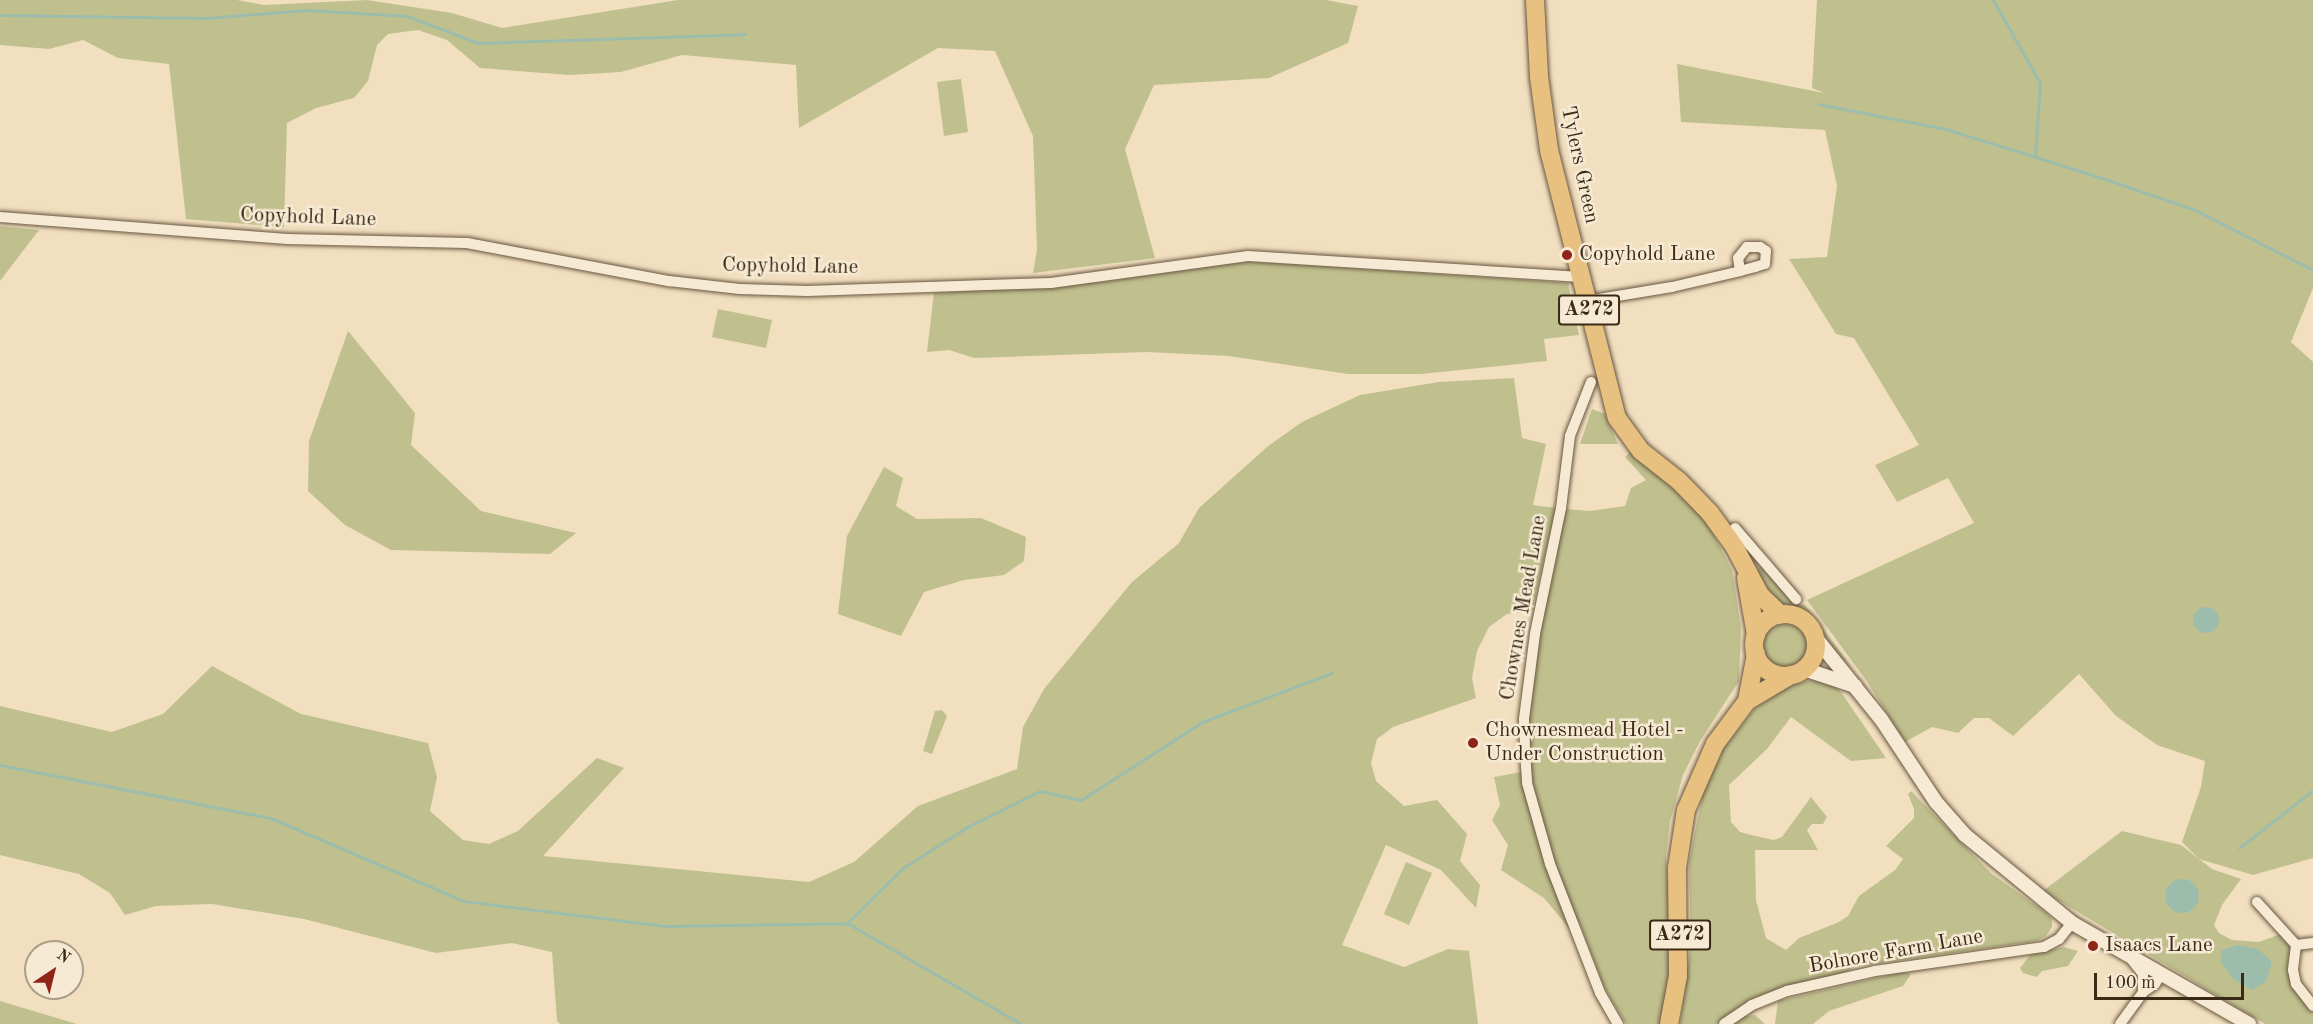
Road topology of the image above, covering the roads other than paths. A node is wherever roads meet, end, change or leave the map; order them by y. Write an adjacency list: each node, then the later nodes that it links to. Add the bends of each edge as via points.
1 (1534, 2): 4 (highway, Tylers Green / A272, via 1549,150)
2 (0, 217): 4 (street, Copyhold Lane, via 287,239 467,243 669,281 740,289 807,291 1051,283 1248,256)
3 (1740, 270): 5 (street)
4 (1581, 277): 5 (highway, Tylers Green / A272)
5 (1587, 301): 11 (highway, Tylers Green / A272, via 1617,418 1641,451 1710,513)
6 (1591, 382): 7 (street, Chownes Mead Lane)
7 (1585, 400): 8 (street); 28 (street, Chownes Mead Lane, via 1570,436 1561,508 1537,623 1524,719 1524,752 1527,783 1550,864 1600,993)
8 (1596, 404)
9 (1735, 528): 10 (street)
10 (1763, 560): 11 (street); 12 (street)
11 (1745, 567): 13 (highway, Tylers Green / A272, via 1760,595); 14 (highway, Tylers Green / A272)
12 (1797, 599)
13 (1780, 614): 14 (highway, via 1765,621); 15 (highway, via 1798,617)
14 (1756, 635): 16 (highway)
15 (1815, 637): 17 (highway, via 1815,655); 18 (main road)
16 (1756, 654): 17 (highway, via 1766,669); 19 (highway, A272)
17 (1798, 672): 18 (main road); 19 (highway, A272)
18 (1855, 686): 21 (main road, via 1950,820)
19 (1748, 700): 29 (highway, A272, via 1715,744 1686,810 1677,868 1679,966)
20 (2257, 903): 23 (street)
21 (2072, 923): 24 (main road); 30 (street, Bolnore Farm Lane, via 2059,939 2044,947 1875,971 1787,990 1752,1005)
22 (2313, 943): 23 (street)
23 (2296, 945): 27 (street, via 2296,984)
24 (2127, 956): 25 (main road); 26 (street, via 2141,970)
25 (2161, 975): 26 (street, via 2156,984); 32 (main road)
26 (2143, 992): 31 (street)
27 (2313, 1006)
28 (1618, 1024)
29 (1669, 1024)
30 (1724, 1024)
31 (2120, 1024)
32 (2249, 1024)

